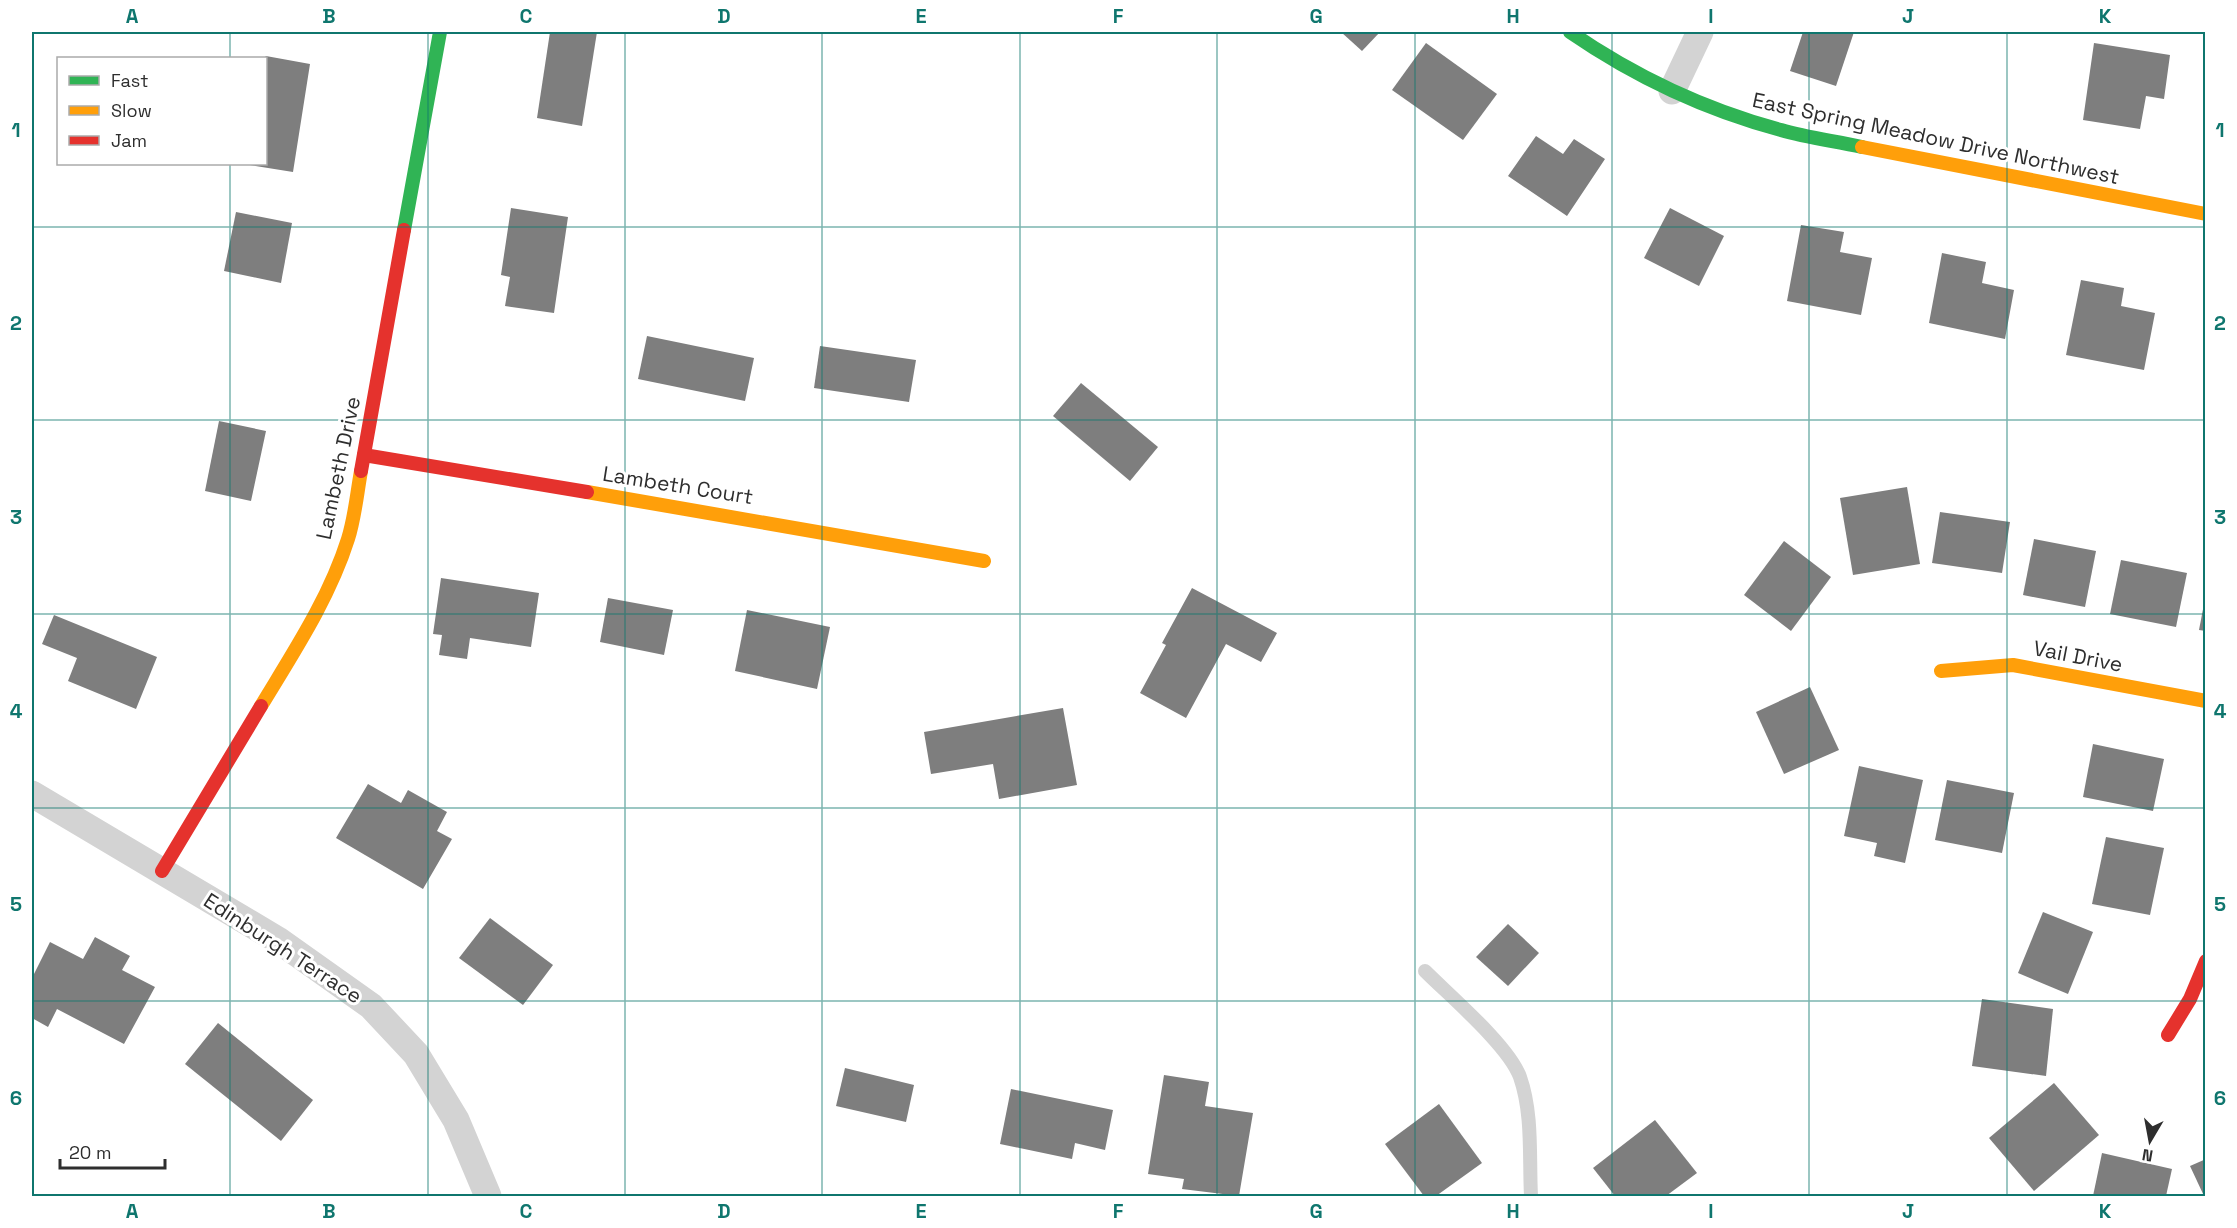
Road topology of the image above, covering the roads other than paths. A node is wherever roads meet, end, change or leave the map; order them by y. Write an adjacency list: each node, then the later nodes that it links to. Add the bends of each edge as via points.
1 (440, 32): 6 (street, Lambeth Drive)
2 (1570, 32): 4 (street, East Spring Meadow Drive Northwest)
3 (1700, 32): 4 (street)
4 (1672, 91): 5 (street, East Spring Meadow Drive Northwest, via 1724,114 1783,131)
5 (2205, 214)
6 (364, 455): 7 (street, Lambeth Court); 11 (street, Lambeth Drive, via 349,537 335,573 303,636)
7 (984, 561)
8 (1941, 670): 9 (street, Vail Drive, via 2013,665)
9 (2205, 701)
10 (32, 794): 11 (street, Edinburgh Terrace)
11 (162, 871): 15 (street, Edinburgh Terrace, via 278,940 371,1006 416,1054 456,1120)
12 (2205, 961): 14 (street, via 2190,999)
13 (1425, 971): 16 (lane, via 1503,1049 1519,1075 1526,1103)
14 (2168, 1035)
15 (488, 1197)
16 (1530, 1197)

